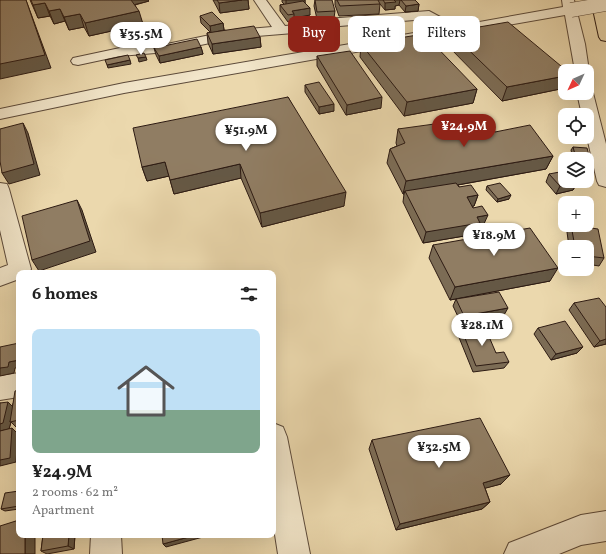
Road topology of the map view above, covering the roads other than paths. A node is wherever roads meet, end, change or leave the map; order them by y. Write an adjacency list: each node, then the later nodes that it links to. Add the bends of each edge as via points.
1 (260, 0): 10 (street)
2 (590, 0): 4 (street)
3 (597, 0): 12 (highway)
4 (569, 4): 5 (street, bridge); 9 (street); 14 (street)
5 (606, 4)
6 (413, 16): 10 (street, via 327,23)
7 (416, 16): 8 (street)
8 (431, 16)
9 (480, 24)
10 (281, 30): 13 (street, via 234,34 167,48 120,52)
11 (413, 37): 16 (street, via 124,88)
12 (606, 37)
13 (78, 62)
14 (581, 64)
15 (587, 100): 17 (street)
16 (0, 114)
17 (606, 181)
18 (0, 190): 19 (street, via 20,269)
19 (18, 270)
20 (16, 271): 21 (street)
21 (0, 278)
22 (16, 385): 23 (street)
23 (0, 388)
24 (276, 454): 28 (street)
25 (606, 526): 29 (street, via 581,530)
26 (106, 538): 27 (street)
27 (106, 554)
28 (294, 554)
29 (520, 554)

